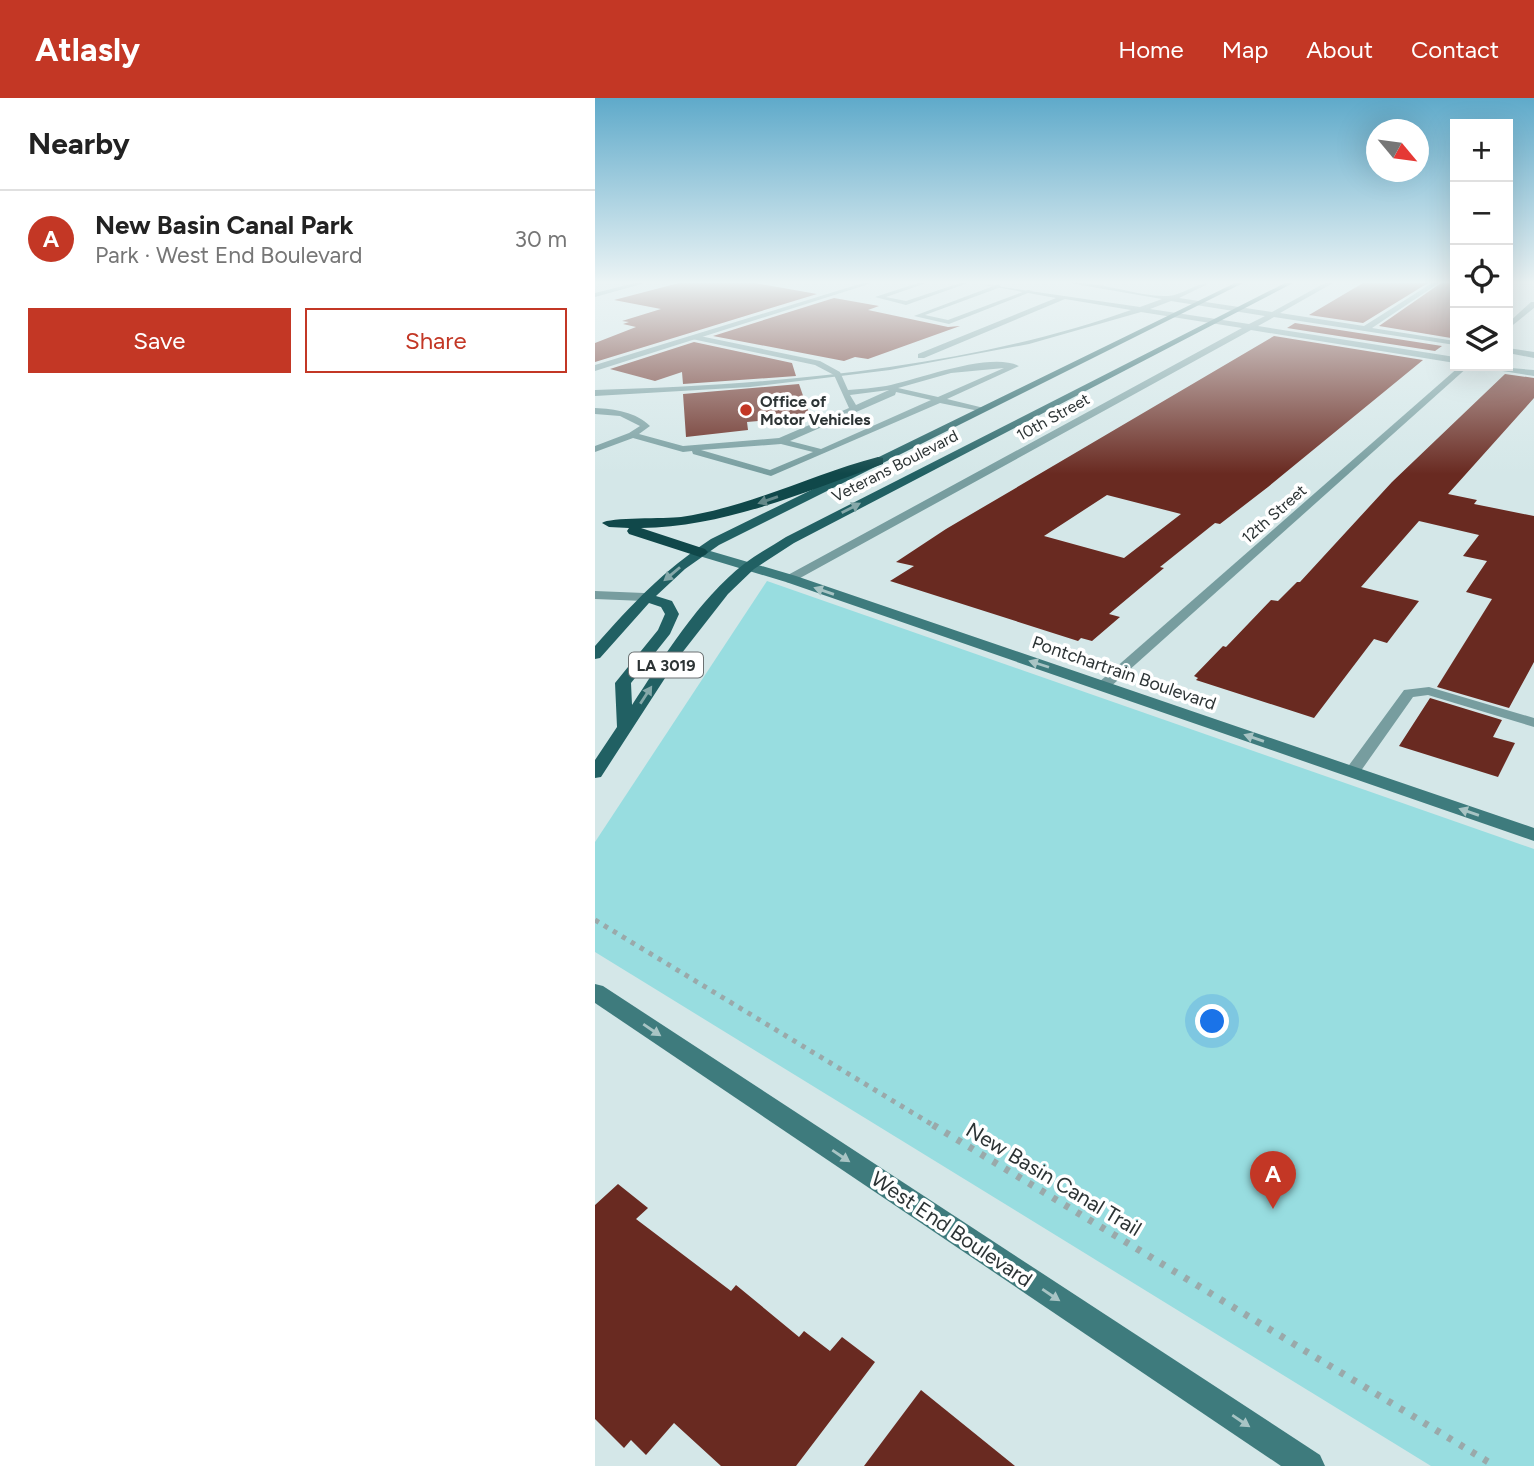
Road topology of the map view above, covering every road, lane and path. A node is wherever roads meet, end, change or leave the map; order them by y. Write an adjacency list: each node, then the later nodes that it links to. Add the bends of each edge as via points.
1 (663, 347): 12 (street)
2 (741, 347): 17 (lane, via 817,363)
3 (944, 347): 13 (street)
4 (1010, 347): 13 (street)
5 (1110, 347): 23 (main road, Veterans Boulevard / LA 3019)
6 (1165, 347): 25 (main road, Veterans Boulevard / LA 3019)
7 (1216, 347): 35 (street, 10th Street)
8 (1374, 347): 11 (street)
9 (1513, 352): 10 (street)
10 (1534, 355)
11 (1450, 359)
12 (595, 368)
13 (892, 368): 17 (street)
14 (1513, 370): 16 (street)
15 (1459, 371): 39 (street, 12th Street)
16 (1534, 373)
17 (838, 374): 19 (street, via 712,388); 20 (lane)
18 (893, 390): 20 (lane); 21 (lane); 21 (lane, via 906,382 989,364 1015,366); 22 (lane)
19 (595, 393)
20 (845, 393): 22 (lane)
21 (937, 401): 23 (lane); 30 (lane)
22 (854, 409): 27 (lane)
23 (981, 410): 25 (main road); 31 (main road, Veterans Boulevard / LA 3019)
24 (595, 411): 26 (lane, via 627,415 646,426)
25 (1023, 420): 34 (main road, Veterans Boulevard / LA 3019, one-way to 25, via 790,540)
26 (632, 435): 28 (lane); 29 (lane)
27 (781, 441): 29 (lane); 30 (lane)
28 (595, 449)
29 (683, 449): 30 (lane, via 771,473)
30 (822, 452)
31 (878, 461): 32 (highway, one-way to 32, via 754,505 701,518 644,527); 33 (main road, Veterans Boulevard / LA 3019)
32 (602, 521): 33 (highway)
33 (700, 552): 34 (main road, Pontchartrain Boulevard); 37 (main road, Veterans Boulevard / LA 3019, one-way to 37)
34 (749, 566): 35 (main road, Pontchartrain Boulevard); 41 (main road, Veterans Boulevard / LA 3019, one-way to 34, via 672,656 723,591)
35 (791, 579): 39 (main road, Pontchartrain Boulevard, one-way to 35)
36 (595, 595): 37 (lane)
37 (644, 597): 38 (main road, Veterans Boulevard / LA 3019); 41 (main road, via 667,604 671,614 666,631 623,683)
38 (595, 655)
39 (1103, 686): 42 (main road, Pontchartrain Boulevard, one-way to 39)
40 (1534, 723): 42 (lane, via 1429,691 1409,693)
41 (625, 727): 43 (main road, Veterans Boulevard / LA 3019)
42 (1352, 772): 44 (main road, Pontchartrain Boulevard, one-way to 42)
43 (595, 773)
44 (1534, 835)
45 (595, 920): 48 (path, New Basin Canal Trail)
46 (595, 992): 47 (main road, West End Boulevard, one-way to 47)
47 (1309, 1466)
48 (1495, 1466)

